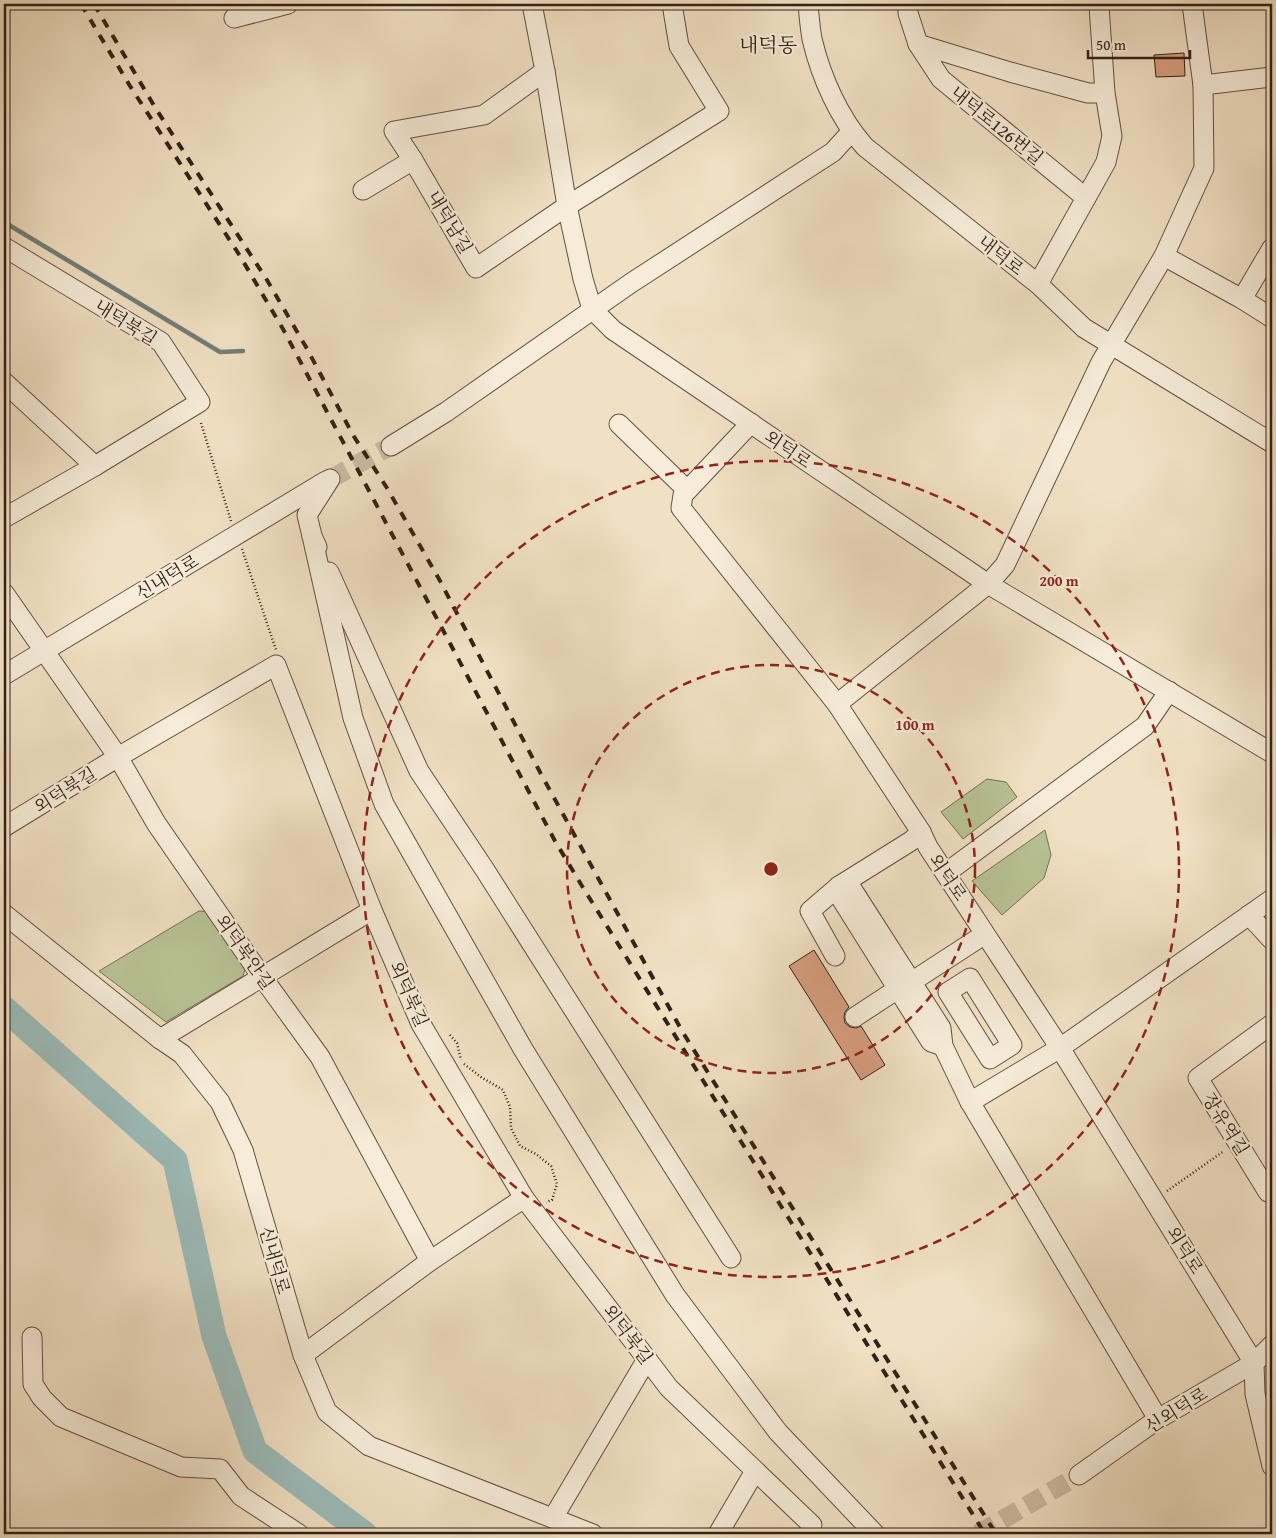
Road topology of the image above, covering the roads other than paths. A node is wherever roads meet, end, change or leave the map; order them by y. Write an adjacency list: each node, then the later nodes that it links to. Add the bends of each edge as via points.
1 (288, 4): 8 (street)
2 (532, 4): 10 (street)
3 (672, 4): 18 (street, via 679,46 719,111)
4 (808, 4): 14 (street, 내덕로, via 812,38 826,83)
5 (908, 4): 9 (street, 내덕로126번길)
6 (1101, 4): 13 (street)
7 (1192, 4): 12 (street)
8 (234, 18)
9 (918, 44): 13 (street, 내덕로126번길, via 1088,93); 17 (street, 내덕로126번길, via 941,80)
10 (545, 72): 15 (street, 내덕남길, via 484,115 394,131); 18 (street)
11 (1272, 77): 12 (street)
12 (1203, 85): 21 (street, via 1204,168)
13 (1105, 93): 17 (street, via 1112,136 1106,162)
14 (851, 132): 22 (street, 내덕로, via 865,147); 24 (street, via 833,152)
15 (413, 160): 16 (street); 18 (street, 내덕남길, via 476,268)
16 (363, 190)
17 (1086, 198): 22 (street)
18 (567, 206): 24 (street)
19 (4, 247): 32 (street, 내덕북길, via 161,342 200,402)
20 (1272, 248): 23 (street)
21 (1164, 256): 23 (street); 26 (street)
22 (1038, 284): 26 (street, 내덕로, via 1084,328)
23 (1242, 299): 25 (street)
24 (592, 309): 28 (street, 외덕로, via 613,330); 30 (street, via 446,412)
25 (1272, 318)
26 (1111, 344): 31 (street, 내덕로); 36 (street, via 1005,565)
27 (4, 382): 32 (street)
28 (751, 423): 33 (street); 36 (street, 외덕로)
29 (619, 424): 33 (street)
30 (398, 441)
31 (1272, 443)
32 (95, 466): 34 (street, 내덕북길)
33 (687, 490): 41 (street, 외덕로, via 681,508)
34 (4, 518)
35 (312, 536): 38 (street, 신내덕로, via 307,515 330,479); 67 (street, via 419,772 485,870); 83 (street, via 353,718 384,804 523,1049 675,1295 778,1432)
36 (988, 584): 40 (street, 외덕로); 41 (street)
37 (4, 594): 38 (street)
38 (43, 652): 39 (street, 신내덕로); 43 (street, 외덕북안길)
39 (4, 676)
40 (1169, 691): 42 (street, 외덕로); 46 (street, via 1146,726)
41 (837, 704): 45 (street, 외덕로)
42 (1272, 753)
43 (118, 757): 44 (street, 외덕북길); 49 (street, 외덕북길, via 276,665); 55 (street, 외덕북안길, via 156,823)
44 (4, 827)
45 (921, 832): 46 (street, 외덕로); 47 (street)
46 (946, 872): 63 (street, 외덕로)
47 (839, 886): 54 (street, via 810,911); 62 (street, via 842,900 931,1042)
48 (1272, 899): 51 (street)
49 (372, 910): 55 (street); 66 (street, 외덕북길, via 421,1024)
50 (4, 914): 61 (street, 신내덕로)
51 (1248, 916): 53 (street); 63 (street)
52 (978, 938): 56 (street)
53 (1272, 940)
54 (835, 956)
55 (262, 977): 61 (street); 68 (street, 외덕북안길, via 320,1057)
56 (919, 977)
57 (890, 994): 58 (street)
58 (855, 1017)
59 (967, 1022): 62 (street)
60 (1272, 1024): 65 (street, 장유역길, via 1198,1078 1268,1192)
61 (160, 1039): 71 (street, 신내덕로, via 182,1054 220,1102 243,1150)
62 (943, 1042): 64 (street)
63 (1060, 1048): 64 (street); 73 (street, 외덕로)
64 (970, 1102): 74 (street)
65 (1272, 1188)
66 (524, 1198): 68 (street); 72 (street, 외덕북길)
67 (731, 1258)
68 (430, 1261): 71 (street)
69 (32, 1337): 80 (street, via 33,1384 61,1417 181,1467 220,1469 241,1496)
70 (1272, 1345): 73 (street, 신외덕로)
71 (303, 1354): 78 (street, 신내덕로, via 327,1412 369,1446)
72 (647, 1359): 76 (street, 외덕북길, via 669,1388); 78 (street)
73 (1254, 1363): 74 (street, 신외덕로); 75 (street, 외덕로, via 1255,1394)
74 (1158, 1419): 77 (street, 신외덕로)
75 (1272, 1466)
76 (755, 1471): 79 (street, 외덕북길); 82 (street)
77 (1079, 1475)
78 (553, 1518): 81 (street, 신내덕로)
79 (812, 1525)
80 (299, 1534)
81 (593, 1534)
82 (718, 1534)
83 (875, 1534)

